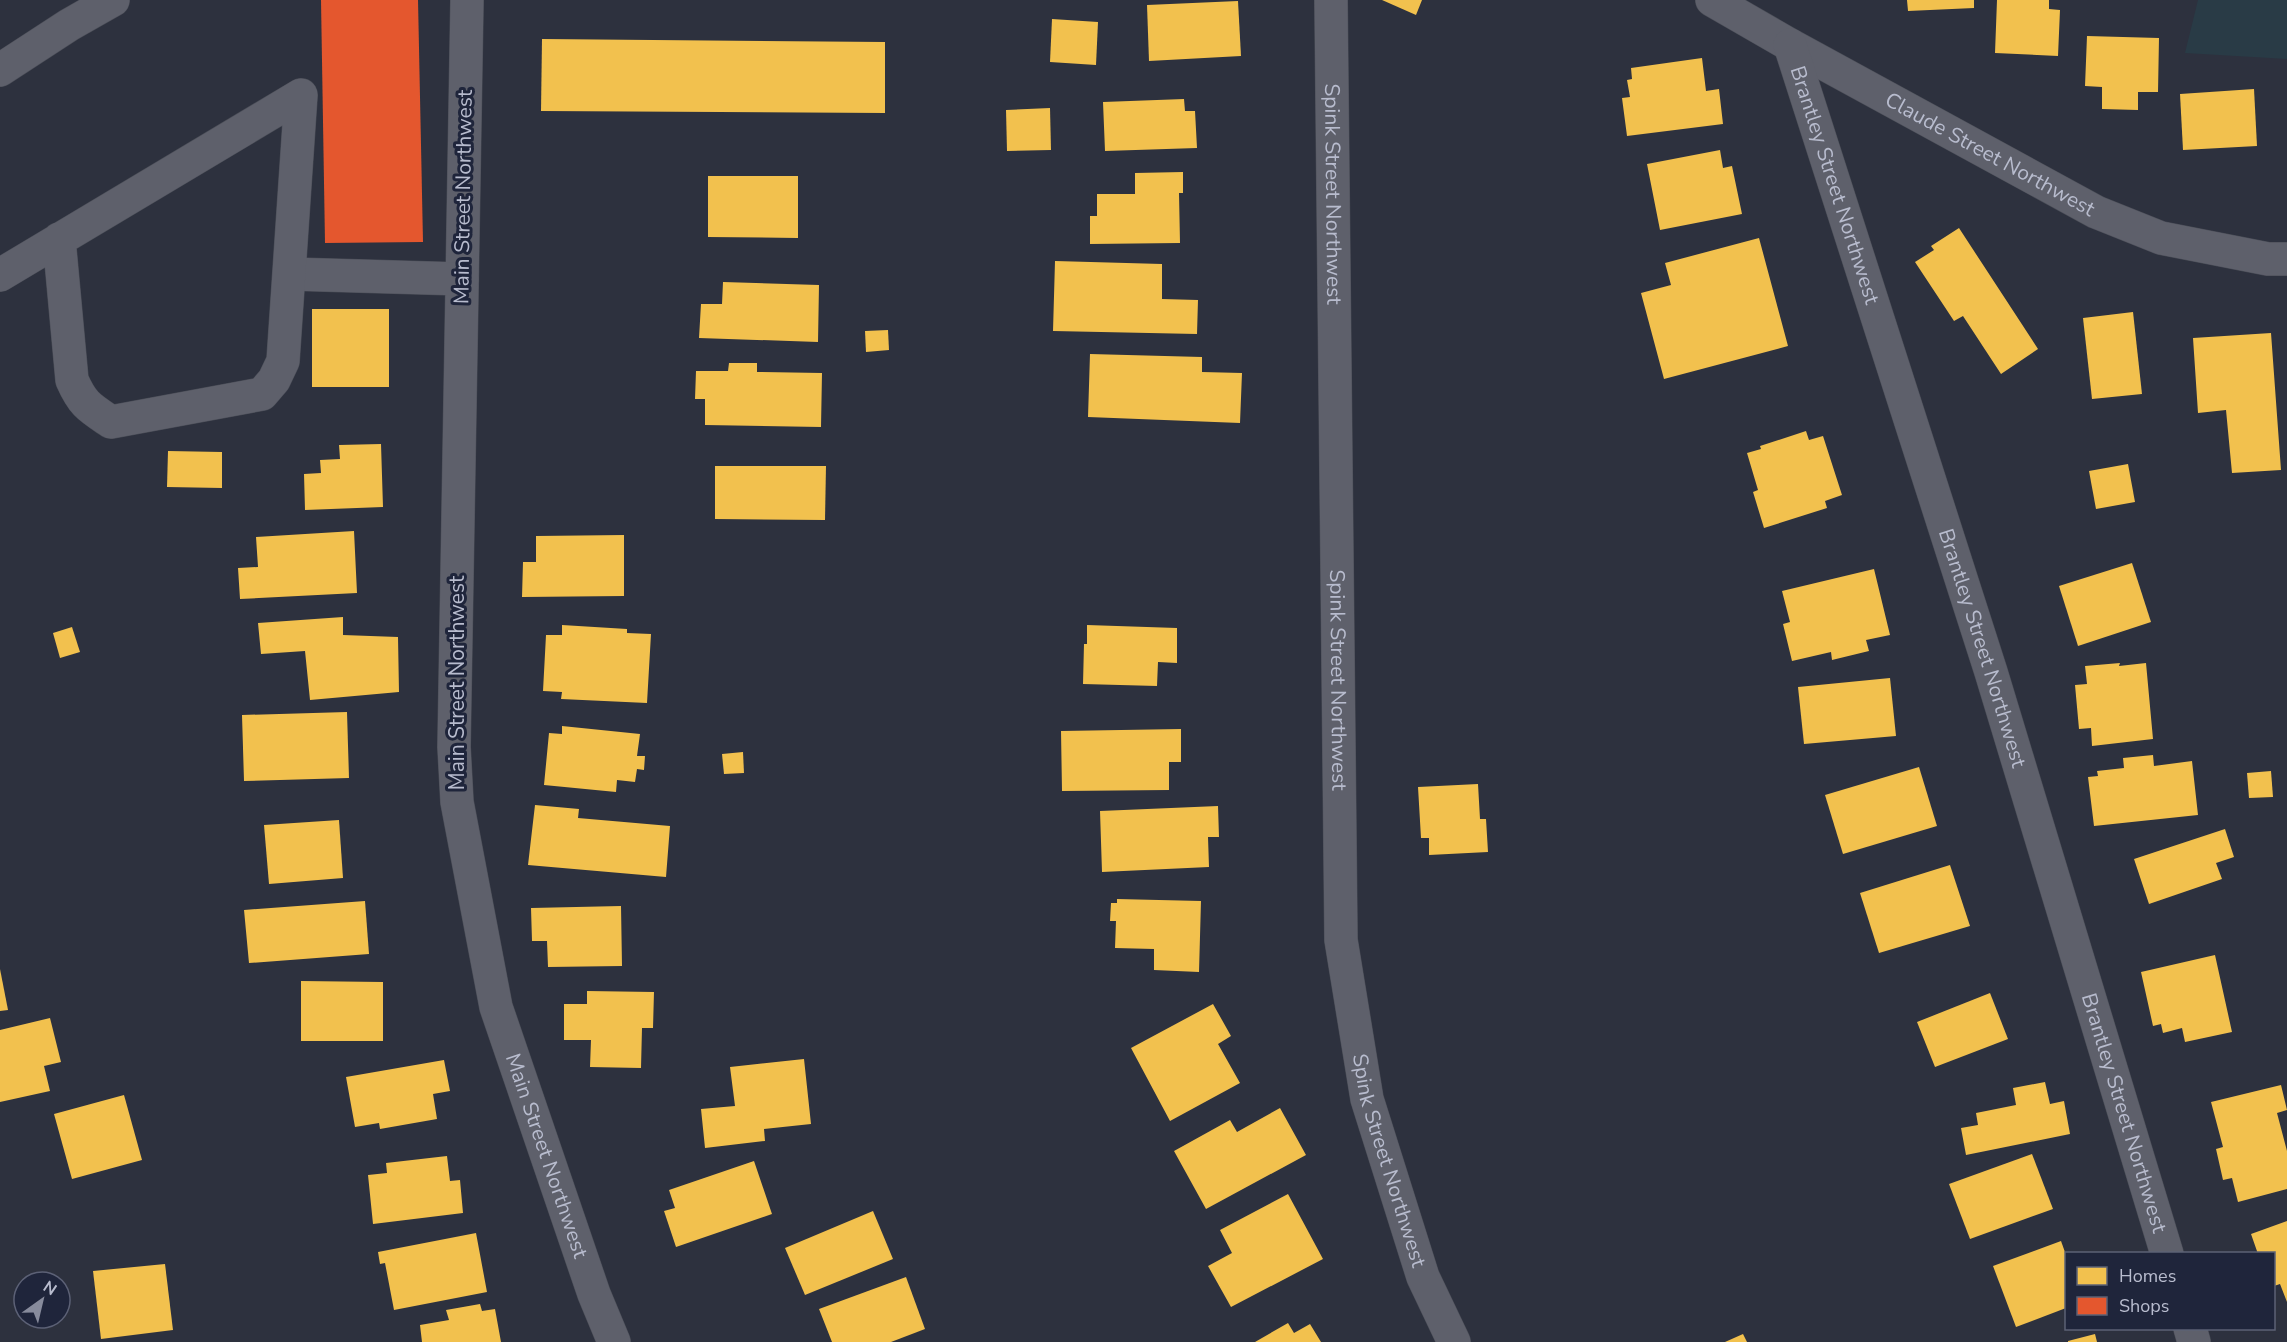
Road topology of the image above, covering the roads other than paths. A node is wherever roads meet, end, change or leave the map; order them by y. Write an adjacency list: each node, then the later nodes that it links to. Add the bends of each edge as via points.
1 (113, 0): 6 (street)
2 (467, 0): 11 (street, Main Street Northwest)
3 (1331, 0): 14 (street, Spink Street Northwest, via 1341,940 1366,1099 1423,1277)
4 (1712, 0): 5 (street, Claude Street Northwest)
5 (1790, 45): 8 (street, Claude Street Northwest, via 2096,212 2161,238); 12 (street, Brantley Street Northwest, via 1991,672)
6 (0, 70)
7 (59, 239): 9 (street, via 301,95); 9 (street, via 72,380 80,398 111,422 262,394 283,361); 10 (street)
8 (2287, 260)
9 (290, 274): 11 (street)
10 (0, 275)
11 (462, 279): 13 (street, Main Street Northwest, via 454,747 457,802 496,1007)
12 (2166, 1252)
13 (614, 1342)
14 (1454, 1342)

